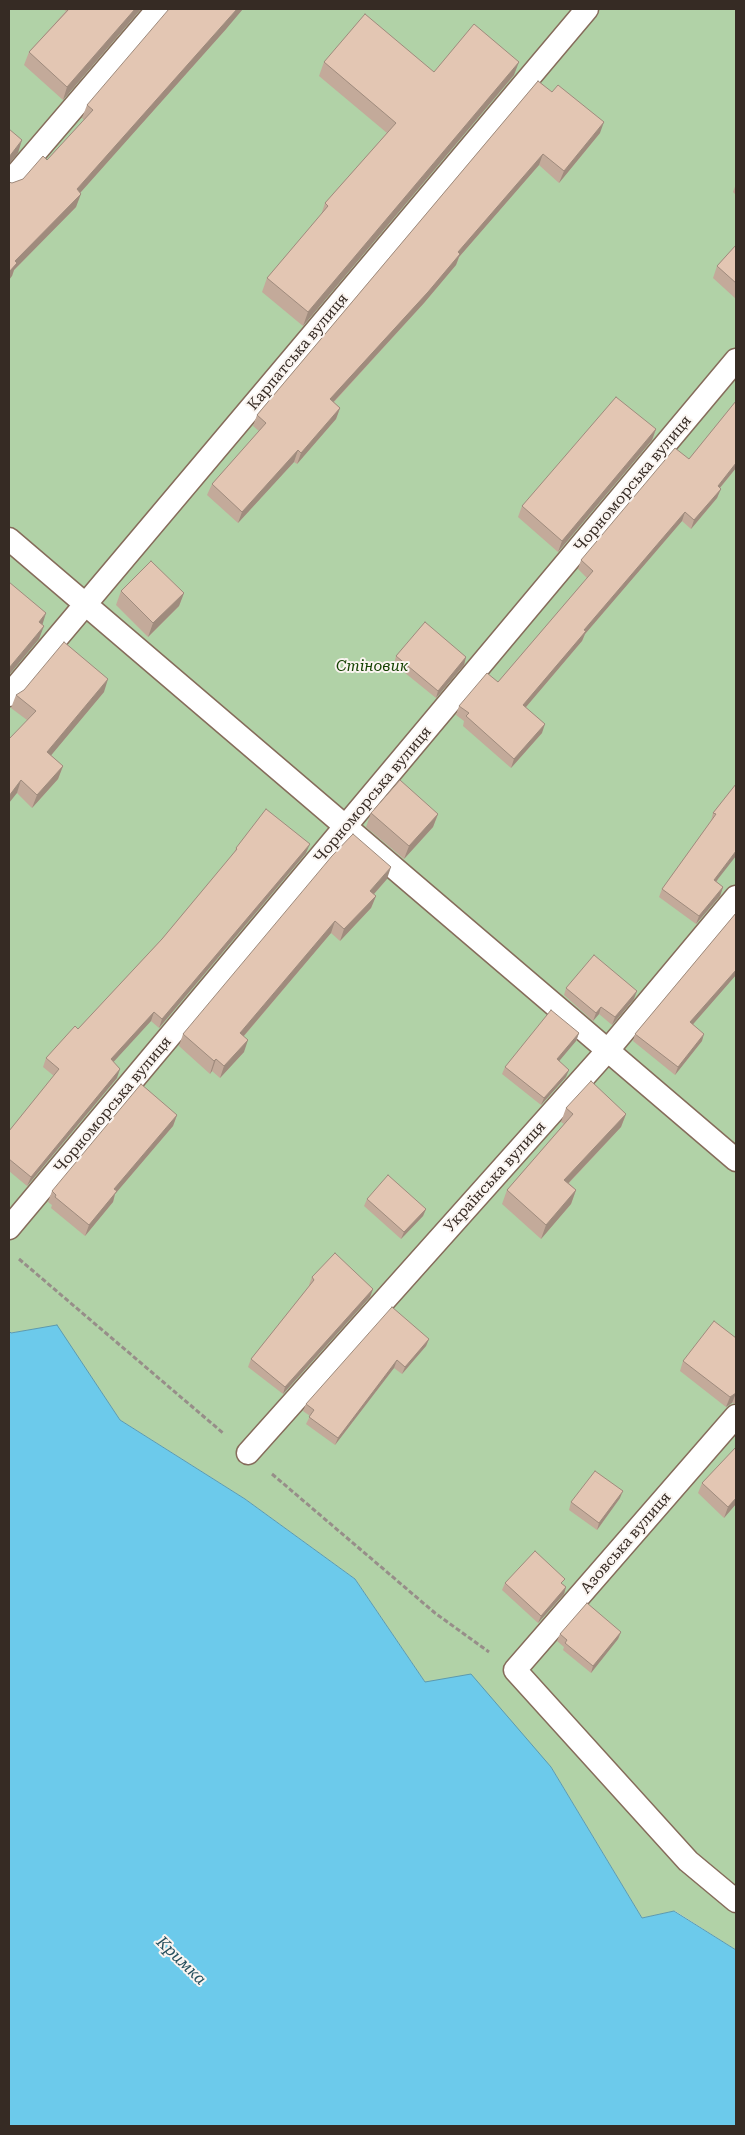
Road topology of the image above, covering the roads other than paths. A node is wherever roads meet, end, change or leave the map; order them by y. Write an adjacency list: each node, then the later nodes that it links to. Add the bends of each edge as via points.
1 (158, 9): 3 (lane)
2 (587, 9): 6 (lane, Карпатська вулиця)
3 (9, 183)
4 (736, 360): 8 (lane, Чорноморська вулиця)
5 (9, 539): 6 (lane)
6 (85, 605): 7 (lane, Карпатська вулиця); 8 (lane)
7 (9, 695)
8 (346, 828): 10 (lane); 12 (lane, Чорноморська вулиця)
9 (736, 897): 10 (lane, Українська вулиця)
10 (608, 1050): 11 (lane); 14 (lane, Українська вулиця)
11 (736, 1160)
12 (9, 1228)
13 (736, 1416): 15 (lane, Азовська вулиця, via 515,1670 688,1861)
14 (248, 1454)
15 (736, 1901)

